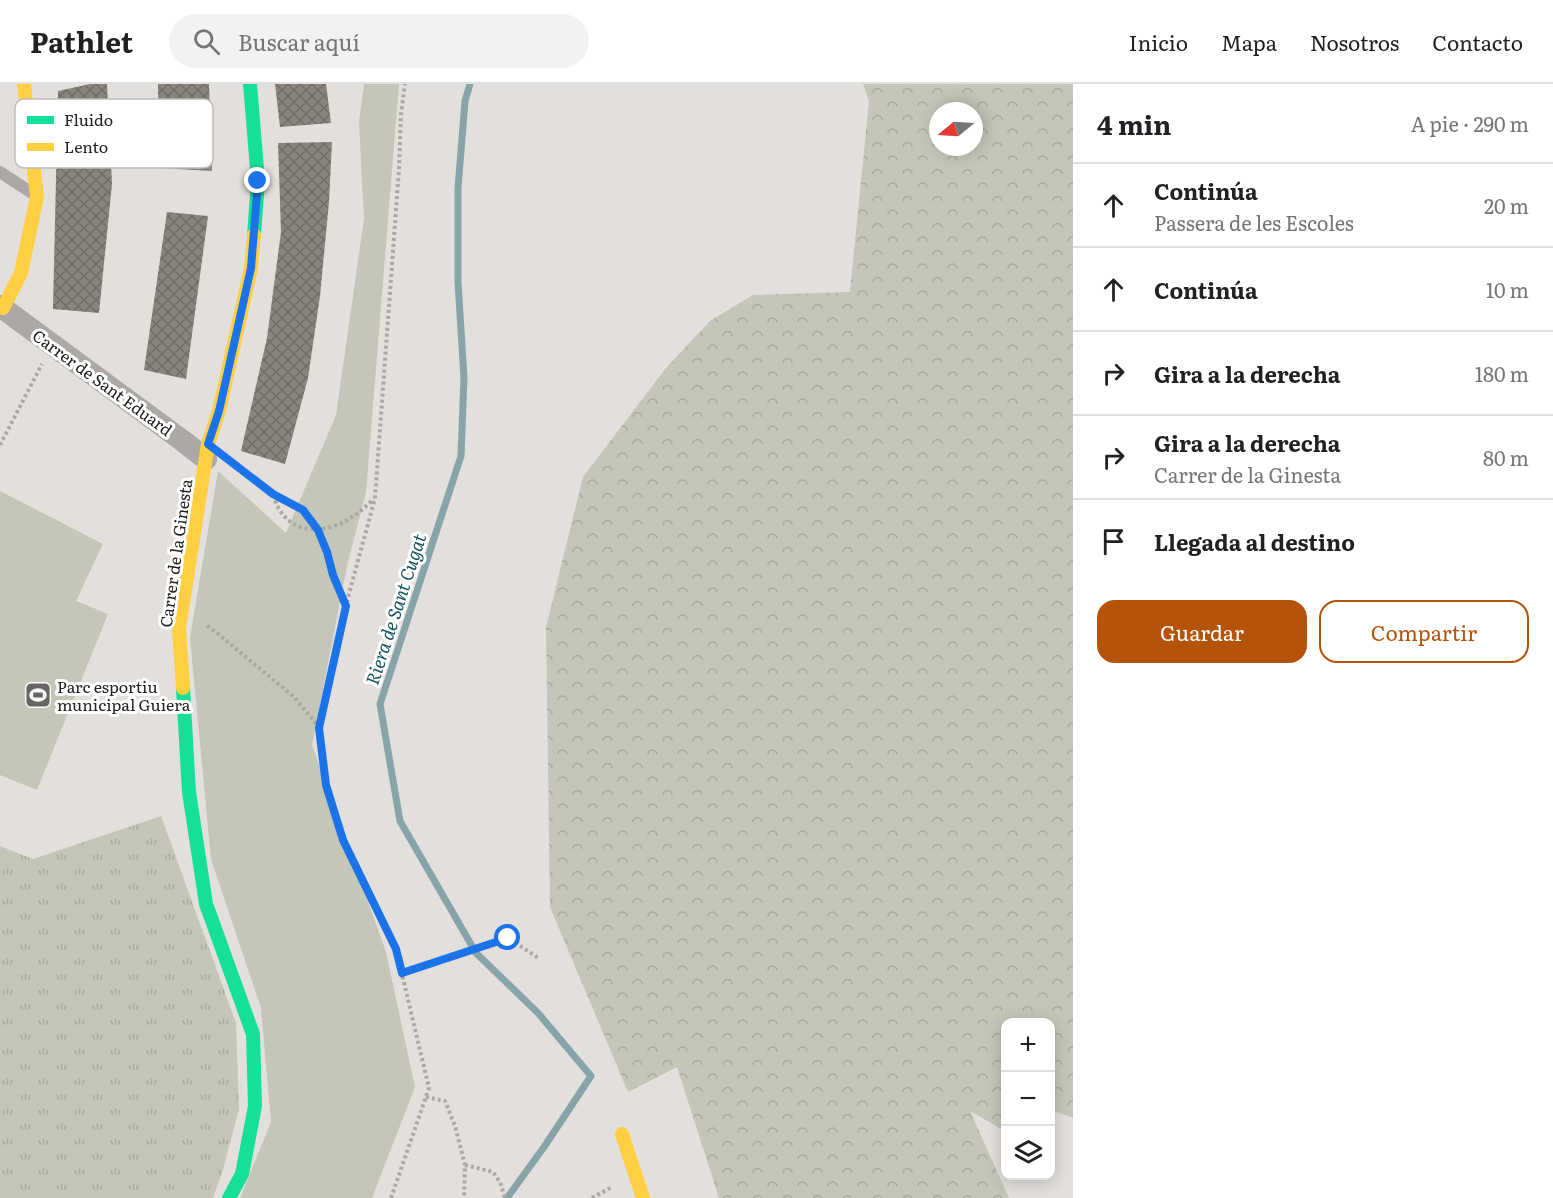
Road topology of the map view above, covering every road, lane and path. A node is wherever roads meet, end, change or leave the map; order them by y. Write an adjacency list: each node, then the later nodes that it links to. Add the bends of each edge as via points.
1 (24, 84): 4 (street)
2 (250, 84): 11 (street, Carrer de la Ginesta, via 258,181 251,268)
3 (405, 84): 13 (path)
4 (26, 99)
5 (34, 168): 7 (street)
6 (0, 172): 7 (lane)
7 (37, 196): 8 (street, via 21,273)
8 (2, 307): 9 (street, Carrer de Sant Eduard)
9 (52, 345): 10 (path); 11 (street, Carrer de Sant Eduard, via 183,441)
10 (0, 445)
11 (207, 452): 12 (path); 16 (street, Carrer de la Ginesta)
12 (273, 494): 14 (path, via 303,510); 14 (path, via 288,520 301,528)
13 (375, 498): 14 (path, via 352,518); 15 (path)
14 (318, 530): 15 (path)
15 (346, 606): 17 (path)
16 (182, 610): 17 (path, via 218,633 294,697); 23 (street, Carrer de la Ginesta, via 179,628 189,792 206,904 254,1034 255,1106 242,1174)
17 (319, 728): 19 (path, via 326,785 343,840 396,949)
18 (540, 959): 19 (path, via 508,938)
19 (402, 973): 20 (path, via 429,1088)
20 (426, 1097): 22 (path, via 444,1101); 24 (path)
21 (622, 1134): 27 (street)
22 (465, 1165): 25 (path); 26 (path, via 493,1172)
23 (229, 1198)
24 (391, 1198)
25 (464, 1198)
26 (505, 1198)
27 (643, 1198)

